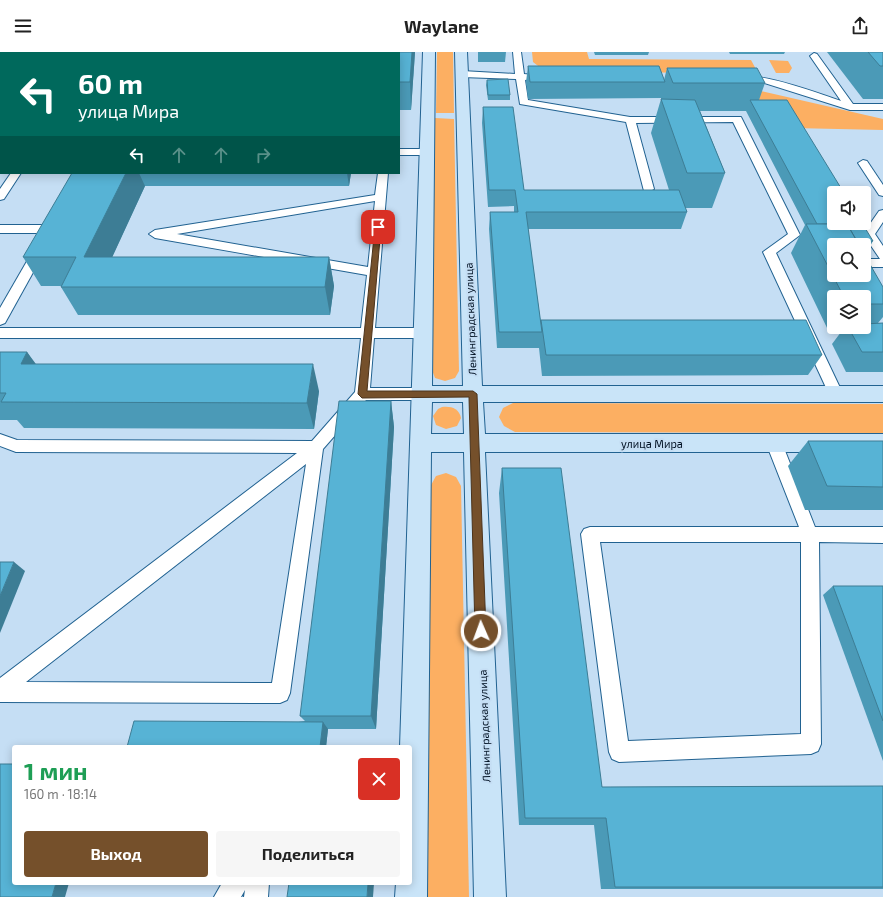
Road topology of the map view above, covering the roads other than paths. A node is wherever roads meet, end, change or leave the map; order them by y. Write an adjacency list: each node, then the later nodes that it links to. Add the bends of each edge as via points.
1 (429, 52): 13 (street)
2 (461, 52): 5 (street, Ленинградская улица)
3 (517, 52): 6 (lane)
4 (814, 56): 9 (lane)
5 (462, 74): 6 (lane); 35 (street, Ленинградская улица)
6 (520, 77): 7 (lane); 11 (lane, via 523,102)
7 (543, 77)
8 (731, 79): 9 (lane, via 762,79)
9 (850, 107): 10 (lane)
10 (883, 107)
11 (630, 120): 17 (lane); 36 (lane, via 737,119 794,234 769,252)
12 (400, 152): 13 (lane)
13 (427, 152): 32 (street)
14 (863, 163): 18 (lane)
15 (15, 174): 20 (lane)
16 (383, 174): 19 (lane)
17 (648, 189)
18 (883, 193)
19 (381, 197): 28 (lane); 28 (lane, via 154,234)
20 (0, 198)
21 (883, 213): 25 (lane, via 869,234)
22 (58, 217): 24 (lane)
23 (0, 229): 24 (lane)
24 (51, 229): 29 (lane)
25 (883, 256)
26 (871, 263): 27 (lane)
27 (883, 263)
28 (374, 272): 31 (lane)
29 (0, 320)
30 (0, 333): 31 (lane)
31 (368, 333): 32 (lane); 33 (lane)
32 (423, 333): 34 (street)
33 (362, 394): 34 (lane); 43 (lane)
34 (422, 394): 35 (street); 39 (street)
35 (473, 394): 36 (street); 40 (street, Ленинградская улица)
36 (836, 394): 37 (street)
37 (883, 394)
38 (0, 440): 43 (lane, via 16,446)
39 (421, 443): 40 (street, улица Мира); 47 (street)
40 (474, 443): 41 (street, улица Мира); 54 (street, Ленинградская улица)
41 (774, 443): 42 (street, улица Мира); 44 (lane)
42 (883, 444)
43 (316, 448): 46 (lane); 46 (lane, via 280,694)
44 (810, 535): 44 (lane, via 590,534 619,752 811,744); 45 (lane)
45 (883, 535)
46 (0, 691)
47 (412, 852)
48 (235, 885): 51 (lane)
49 (258, 885): 52 (lane)
50 (411, 885): 53 (street)
51 (226, 897)
52 (256, 897)
53 (411, 897)
54 (490, 897)

